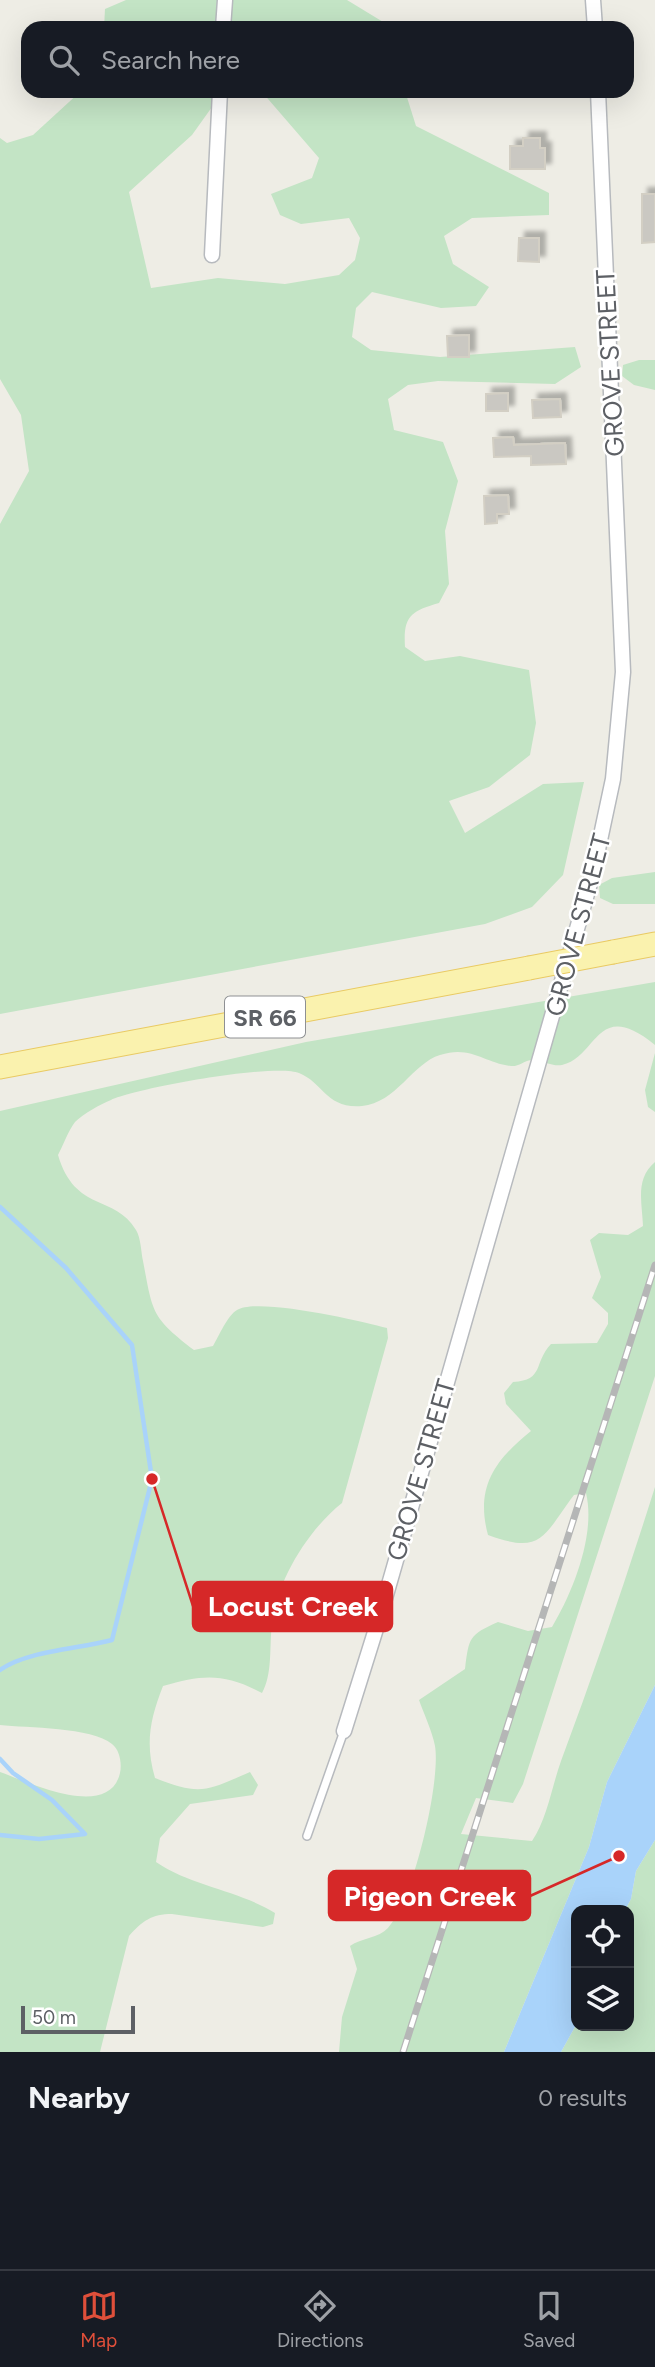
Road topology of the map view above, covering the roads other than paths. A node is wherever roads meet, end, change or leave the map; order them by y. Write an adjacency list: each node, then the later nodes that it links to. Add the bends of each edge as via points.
1 (225, 0): 3 (street)
2 (593, 0): 4 (street)
3 (224, 21)
4 (594, 21)
5 (220, 98): 7 (street)
6 (598, 98): 10 (street, GROVE STREET, via 623,672 606,825)
7 (212, 255)
8 (655, 944): 9 (main road, SR 66, bridge)
9 (0, 1067)
10 (344, 1731): 11 (lane)
11 (307, 1836)

